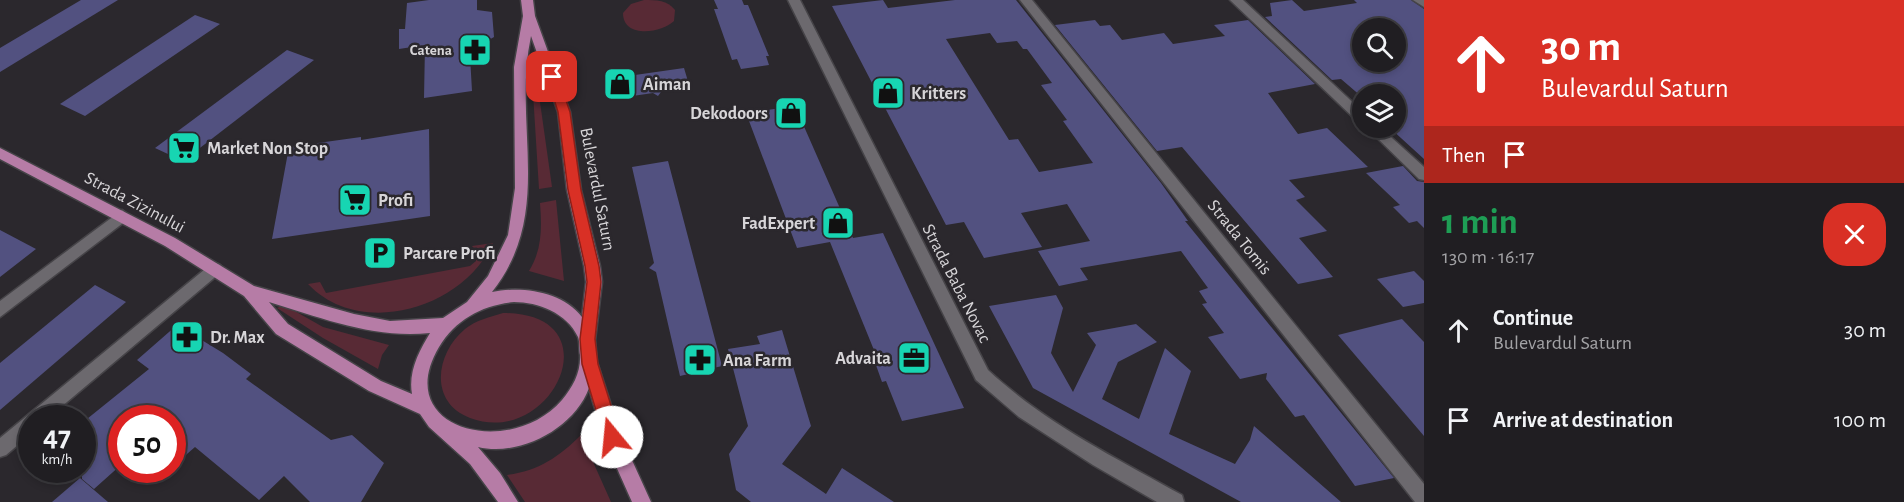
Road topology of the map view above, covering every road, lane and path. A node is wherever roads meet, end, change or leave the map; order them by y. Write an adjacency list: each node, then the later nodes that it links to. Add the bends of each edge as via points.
1 (527, 0): 7 (main road, Bulevardul Saturn)
2 (794, 0): 28 (street, Strada Baba Novac, via 981,375 1032,417)
3 (1026, 0): 25 (street, Strada Tomis)
4 (1236, 0): 8 (street)
5 (1419, 0): 6 (street)
6 (1424, 4)
7 (529, 16): 15 (main road, Bulevardul Saturn, via 520,62 522,159 518,228 495,281); 18 (main road, Bulevardul Saturn, via 564,112 574,190 592,266 594,282)
8 (1352, 109)
9 (1384, 138): 11 (street)
10 (0, 153): 12 (main road, Strada Zizinului)
11 (1424, 175)
12 (122, 216): 13 (main road, Strada Zizinului); 16 (street)
13 (215, 269): 14 (main road, Strada Zizinului); 20 (street)
14 (250, 291): 17 (main road, Strada Zizinului, via 340,318 392,328); 21 (main road, Strada Zizinului, via 282,328 375,386)
15 (472, 306): 17 (main road); 18 (main road, via 512,295 551,301 579,323)
16 (0, 310)
17 (446, 325): 21 (main road, via 423,361 420,381)
18 (587, 339): 19 (main road)
19 (590, 364): 22 (main road, via 586,379 567,410 531,435 487,443); 27 (main road, via 612,437)
20 (52, 405)
21 (426, 408): 22 (main road)
22 (447, 432): 26 (main road, via 477,459)
23 (18, 434): 24 (street)
24 (0, 449)
25 (1424, 499)
26 (509, 502)
27 (642, 502)
28 (1175, 502)

